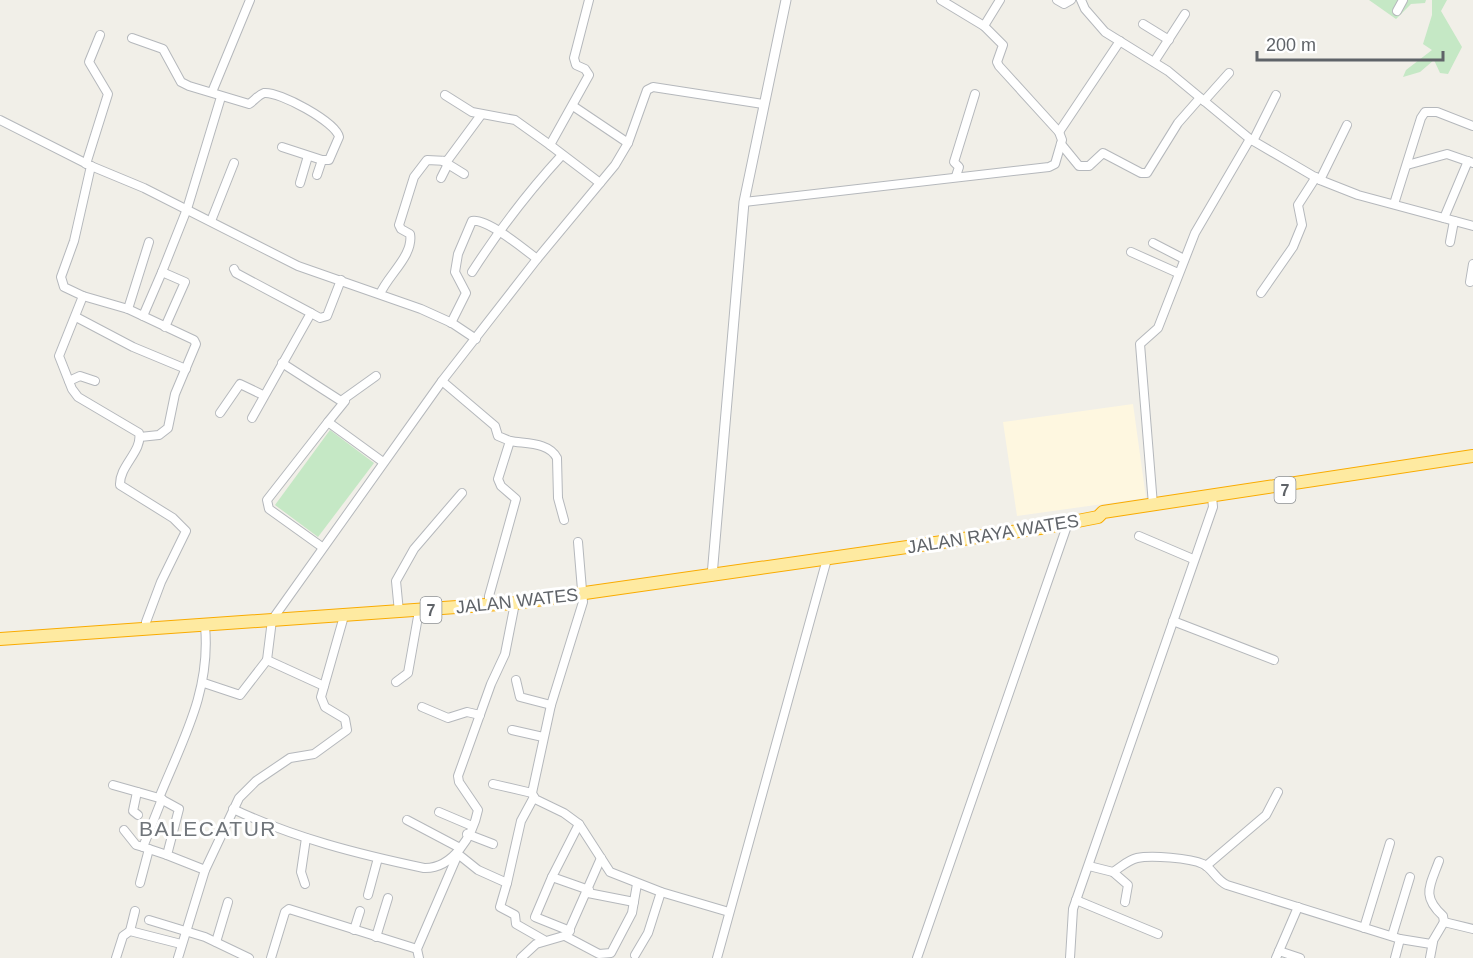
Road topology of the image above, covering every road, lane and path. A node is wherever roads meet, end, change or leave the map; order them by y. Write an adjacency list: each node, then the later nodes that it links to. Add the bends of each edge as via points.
1 (250, 0): 20 (street)
2 (589, 0): 27 (street, via 574,58 576,65 589,75)
3 (786, 0): 26 (street)
4 (941, 0): 13 (street)
5 (1000, 0): 13 (street)
6 (1057, 0): 7 (street, via 1064,4)
7 (1071, 0)
8 (1081, 0): 17 (street, via 1093,21)
9 (1403, 0): 10 (street)
10 (1397, 11)
11 (1185, 14): 16 (street)
12 (1143, 24): 16 (street)
13 (984, 26): 32 (street, via 1003,45 999,66)
14 (100, 35): 44 (street, via 89,64 108,94)
15 (132, 38): 20 (street, via 163,49 181,82)
16 (1168, 40): 18 (street)
17 (1120, 41): 18 (street); 32 (street)
18 (1154, 62): 25 (street)
19 (1229, 73): 25 (street)
20 (212, 92): 24 (street)
21 (975, 94): 48 (street, via 954,162 959,167)
22 (445, 95): 28 (street)
23 (1276, 95): 33 (street)
24 (221, 97): 40 (street, via 249,104 265,93 313,113 338,134 330,160); 55 (street)
25 (1202, 99): 33 (street); 35 (street, via 1178,123 1147,173 1103,153 1089,166 1079,166)
26 (763, 104): 34 (street, via 649,87); 53 (street)
27 (573, 106): 34 (street); 36 (street)
28 (481, 115): 36 (street, via 510,117); 43 (street)
29 (0, 120): 44 (street)
30 (1347, 125): 50 (street)
31 (1473, 126): 45 (street, via 1437,112 1425,112)
32 (1059, 132): 35 (street)
33 (1252, 140): 50 (street); 66 (street)
34 (628, 143): 52 (street)
35 (1061, 144): 48 (street, via 1058,159 1049,167)
36 (550, 145): 38 (street)
37 (282, 147): 39 (street)
38 (562, 155): 52 (street); 60 (street)
39 (308, 156): 40 (street); 51 (street)
40 (322, 160): 47 (street)
41 (1470, 162): 45 (street, via 1446,154); 56 (street)
42 (234, 163): 57 (street)
43 (446, 163): 46 (street); 49 (street); 75 (street, via 427,160 414,177 399,225 410,234 410,243 402,264 391,273)
44 (88, 165): 55 (street); 76 (street, via 74,241 61,277 64,287)
45 (1407, 165): 54 (street)
46 (464, 174)
47 (316, 175)
48 (956, 176): 53 (street)
49 (441, 178)
50 (1318, 178): 54 (street, via 1346,191); 74 (street, via 1298,205 1303,221 1293,247)
51 (300, 183)
52 (600, 183): 65 (street)
53 (744, 202): 112 (street)
54 (1394, 204): 56 (street)
55 (187, 209): 57 (street); 69 (street)
56 (1444, 218): 58 (street)
57 (211, 221): 72 (street, via 297,266)
58 (1454, 221): 59 (street); 62 (street)
59 (1473, 226)
60 (498, 231): 65 (street); 70 (street); 81 (street, via 472,221 455,272 466,295)
61 (148, 242): 77 (street)
62 (1450, 242)
63 (1153, 243): 66 (street)
64 (1131, 252): 71 (street)
65 (537, 259): 83 (street)
66 (1184, 259): 71 (street)
67 (1473, 264): 73 (street)
68 (234, 269): 78 (street)
69 (162, 272): 79 (street); 82 (street, via 185,282)
70 (472, 272)
71 (1178, 273): 102 (street, via 1158,328 1139,348)
72 (341, 280): 75 (street); 78 (street, via 327,316 320,318)
73 (1470, 282)
74 (1261, 293)
75 (380, 294): 81 (street)
76 (83, 296): 77 (street); 80 (street)
77 (128, 309): 79 (street)
78 (311, 313): 84 (street)
79 (143, 316): 82 (street)
80 (76, 318): 85 (street); 87 (street, via 60,351 60,363)
81 (451, 323): 83 (street)
82 (165, 327): 85 (street, via 196,344)
83 (476, 339): 89 (street)
84 (282, 363): 90 (street); 91 (street)
85 (186, 369): 95 (street, via 168,428 159,435)
86 (376, 376): 91 (street)
87 (69, 381): 88 (street, via 80,376); 95 (street, via 78,397 129,426)
88 (95, 381)
89 (442, 381): 96 (street, via 495,426 498,436); 98 (street)
90 (263, 395): 92 (street, via 240,384); 93 (street)
91 (345, 401): 94 (street)
92 (220, 413)
93 (252, 418)
94 (328, 422): 98 (street); 108 (street, via 266,504)
95 (140, 437): 122 (street, via 122,471 120,485 173,518 186,531 161,582)
96 (510, 441): 104 (street, via 554,452); 115 (street, via 498,479 516,499)
97 (1473, 456): 101 (highway, JALAN RAYA WATES)
98 (383, 462): 108 (street)
99 (1473, 462): 101 (highway, JALAN RAYA WATES / 7)
100 (462, 493): 117 (street, via 414,549 396,581)
101 (1212, 499): 102 (highway, JALAN RAYA WATES); 103 (highway, JALAN RAYA WATES / 7); 111 (street)
102 (1153, 505): 103 (highway, JALAN RAYA WATES, via 1103,512)
103 (1098, 517): 105 (highway, JALAN RAYA WATES / 7)
104 (564, 520)
105 (1068, 523): 109 (highway, JALAN RAYA WATES / 7); 205 (street)
106 (1138, 536): 111 (street)
107 (578, 542): 113 (street)
108 (322, 547): 119 (street)
109 (889, 551): 110 (highway, JALAN WATES / 7)
110 (827, 559): 112 (highway, JALAN WATES / 7); 179 (street)
111 (1193, 559): 120 (street)
112 (712, 576): 113 (highway, JALAN WATES / 7)
113 (584, 594): 114 (highway, JALAN WATES / 7); 130 (street)
114 (515, 603): 115 (highway, JALAN WATES / 7); 132 (street, via 505,654)
115 (489, 605): 116 (highway, JALAN WATES / 7)
116 (419, 610): 117 (highway, JALAN WATES / 7); 127 (street, via 408,673)
117 (399, 612): 118 (highway, JALAN WATES / 7)
118 (344, 616): 119 (highway, JALAN WATES / 7); 129 (street)
119 (272, 620): 121 (highway, JALAN WATES / 7); 124 (street)
120 (1173, 621): 125 (street); 158 (street)
121 (205, 626): 122 (highway, JALAN WATES / 7); 128 (street)
122 (146, 630): 123 (highway, JALAN WATES / 7)
123 (0, 639)
124 (267, 660): 128 (street, via 240,695); 129 (street)
125 (1274, 660)
126 (516, 680): 130 (street, via 520,696)
127 (396, 682)
128 (204, 683): 140 (street)
129 (324, 686): 141 (street, via 322,703 345,719 345,733 314,754 290,758 256,781)
130 (551, 705): 134 (street)
131 (422, 707): 132 (street, via 448,718 467,712)
132 (480, 715): 146 (street, via 459,776 478,810)
133 (512, 730): 134 (street)
134 (543, 737): 139 (street)
135 (493, 784): 139 (street)
136 (113, 785): 137 (street)
137 (137, 792): 140 (street); 143 (street, via 133,811)
138 (1278, 792): 159 (street, via 1266,815)
139 (533, 795): 145 (street); 165 (street, via 521,821)
140 (161, 799): 152 (street); 154 (street, via 180,810)
141 (233, 809): 149 (street, via 275,829); 160 (street)
142 (439, 812): 146 (street)
143 (138, 815)
144 (407, 820): 153 (street)
145 (579, 824): 156 (street); 162 (street)
146 (472, 826): 148 (street)
147 (124, 830): 152 (street, via 136,845)
148 (467, 834): 151 (street); 153 (street)
149 (306, 838): 155 (street); 166 (street, via 301,872)
150 (1390, 843): 182 (street)
151 (493, 844)
152 (146, 848): 154 (street); 164 (street)
153 (459, 851): 155 (street, via 430,868); 165 (street, via 478,870); 195 (street)
154 (167, 855): 160 (street)
155 (378, 858): 170 (street)
156 (601, 858): 167 (street, via 610,872); 168 (street)
157 (1439, 861): 181 (street, via 1429,899)
158 (1089, 866): 161 (street); 172 (street)
159 (1206, 866): 161 (street, via 1189,860 1138,857); 176 (street, via 1227,885)
160 (205, 870): 186 (street)
161 (1113, 872): 175 (street, via 1128,885)
162 (552, 877): 168 (street); 187 (street, via 535,917)
163 (1410, 877): 190 (street)
164 (140, 883)
165 (507, 883): 191 (street, via 500,907 515,915 516,924)
166 (305, 884)
167 (637, 884): 169 (street); 174 (street)
168 (588, 891): 174 (street); 187 (street)
169 (660, 892): 179 (street); 196 (street, via 648,933)
170 (368, 895)
171 (388, 898): 189 (street)
172 (1076, 900): 188 (street); 206 (street)
173 (228, 902): 192 (street)
174 (634, 902): 187 (street, via 628,924 608,954 582,947)
175 (1125, 902)
176 (1298, 908): 182 (street); 197 (street)
177 (135, 911): 185 (street)
178 (360, 911): 184 (street)
179 (729, 912): 204 (street)
180 (149, 921): 186 (street)
181 (1444, 922): 183 (street); 193 (street)
182 (1364, 928): 190 (street)
183 (1473, 929)
184 (354, 930): 189 (street); 201 (street, via 290,909 285,912)
185 (130, 931): 194 (street); 198 (street, via 123,936)
186 (187, 931): 192 (street); 194 (street)
187 (568, 933): 191 (street, via 556,940)
188 (1158, 934)
189 (376, 937): 195 (street)
190 (1396, 938): 193 (street, via 1428,945); 208 (street)
191 (544, 940): 203 (street)
192 (216, 942): 200 (street)
193 (1433, 942): 209 (street)
194 (180, 944): 199 (street)
195 (417, 949): 202 (street)
196 (635, 955)
197 (1277, 955): 207 (street)
198 (116, 958)
199 (178, 958)
200 (249, 958)
201 (271, 958)
202 (419, 958)
203 (521, 958)
204 (717, 958)
205 (917, 958)
206 (1070, 958)
207 (1300, 958)
208 (1395, 958)
209 (1430, 958)

